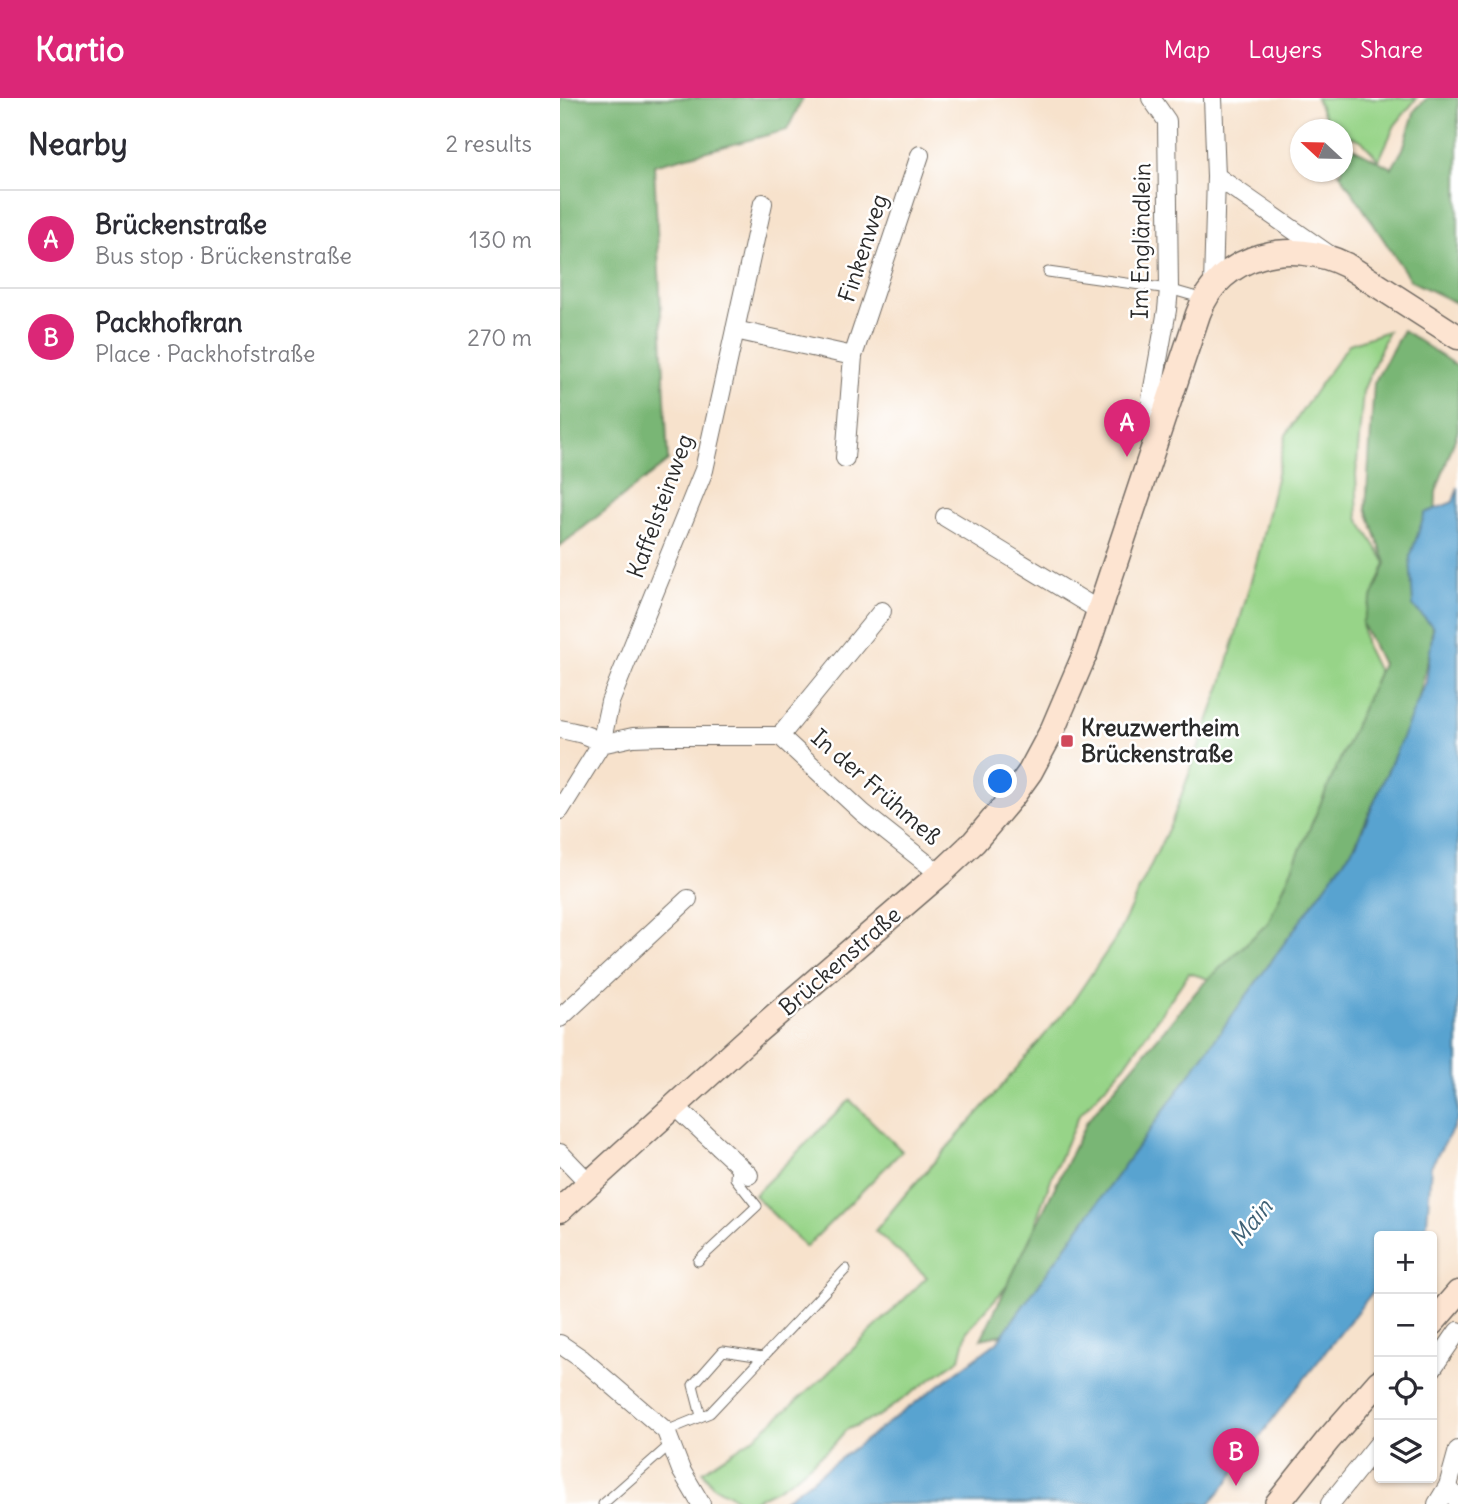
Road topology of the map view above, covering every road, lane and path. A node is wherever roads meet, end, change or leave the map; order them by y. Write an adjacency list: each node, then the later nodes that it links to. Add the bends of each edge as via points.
1 (1151, 98): 8 (street, Im Engländlein, via 1167,121)
2 (1213, 98): 4 (street)
3 (920, 155): 12 (street, Finkenweg)
4 (1216, 176): 6 (street); 9 (street)
5 (763, 203): 10 (street, Kaffelsteinweg)
6 (1340, 262): 9 (street, via 1296,251 1263,255 1238,265); 11 (street)
7 (1048, 272): 8 (lane)
8 (1169, 289): 9 (lane); 13 (street, Im Engländlein, via 1151,399 1152,417)
9 (1209, 292): 13 (street, Brückenstraße)
10 (735, 330): 12 (street); 20 (street, Kaffelsteinweg, via 704,470 610,702)
11 (1458, 337)
12 (853, 356): 14 (street, Finkenweg)
13 (1161, 428): 17 (street, Brückenstraße)
14 (845, 458)
15 (945, 517): 17 (street)
16 (882, 611): 19 (street, In der Frühmeß)
17 (1100, 611): 22 (street, Brückenstraße, via 1068,697 1030,772 993,821)
18 (560, 729): 20 (street, via 580,732)
19 (780, 736): 20 (street, In der Frühmeß, via 633,737); 22 (street, In der Frühmeß, via 863,813)
20 (601, 744): 21 (street, Kaffelsteinweg)
21 (560, 810)
22 (940, 874): 25 (street, Brückenstraße)
23 (688, 899): 24 (street)
24 (560, 1018)
25 (674, 1105): 27 (street); 28 (street, Brückenstraße)
26 (560, 1153): 28 (street)
27 (743, 1169): 30 (lane, via 735,1178 757,1206)
28 (589, 1183): 29 (street, Brückenstraße)
29 (560, 1210)
30 (698, 1261)
31 (846, 1269): 36 (lane)
32 (1458, 1293): 33 (street)
33 (1437, 1317)
34 (1458, 1331): 37 (street)
35 (560, 1344): 40 (street)
36 (762, 1357): 39 (lane, via 710,1413); 39 (lane, via 723,1351 693,1385)
37 (1437, 1362)
38 (1374, 1388): 47 (street)
39 (701, 1416): 40 (lane)
40 (669, 1437): 45 (lane); 46 (street)
41 (1374, 1449): 48 (street)
42 (1458, 1450): 43 (street)
43 (1448, 1486): 44 (street); 49 (street)
44 (1458, 1502)
45 (603, 1504)
46 (701, 1504)
47 (1277, 1504)
48 (1329, 1504)
49 (1437, 1504)

